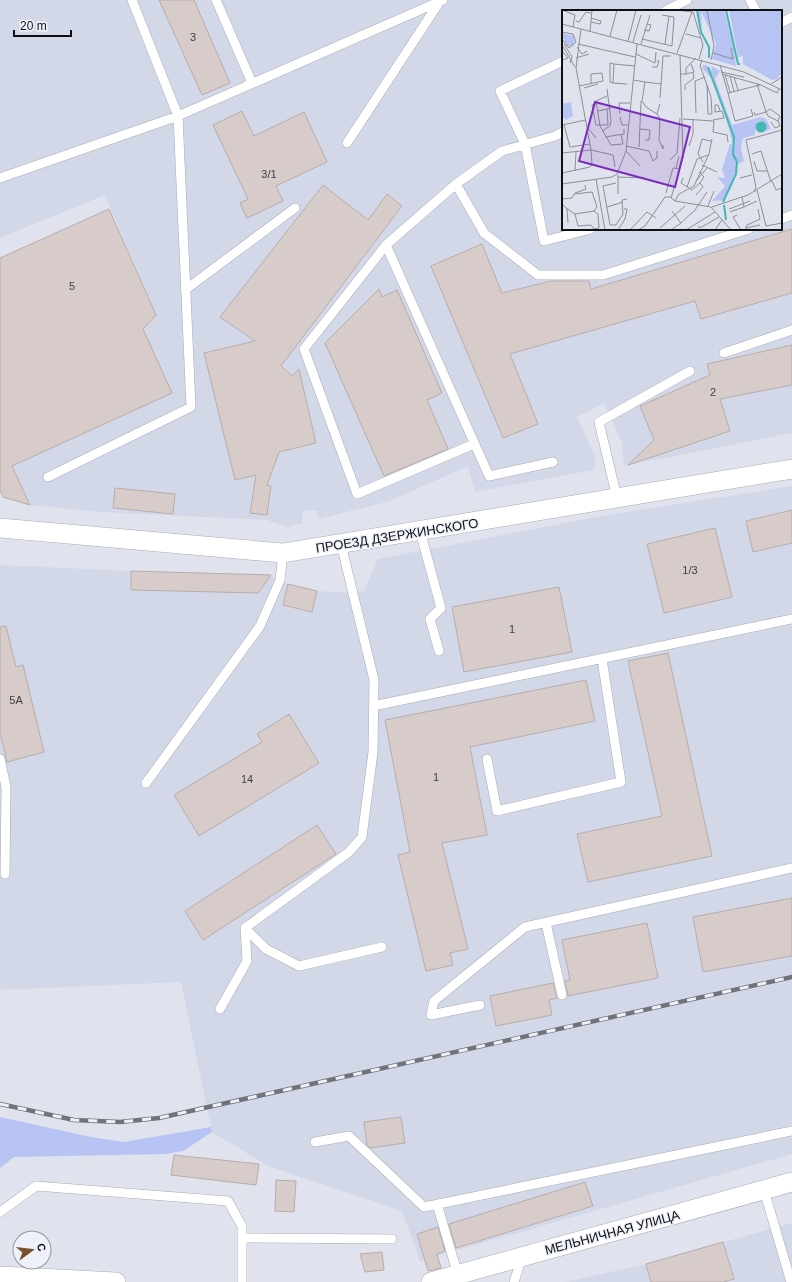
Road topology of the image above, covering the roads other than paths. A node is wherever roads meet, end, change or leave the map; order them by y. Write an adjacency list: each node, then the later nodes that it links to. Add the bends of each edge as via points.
1 (132, 0): 12 (lane)
2 (216, 0): 11 (lane)
3 (687, 0): 6 (lane)
4 (750, 0): 7 (lane)
5 (442, 1): 11 (lane); 14 (lane)
6 (667, 10)
7 (755, 10)
8 (792, 17): 9 (lane)
9 (782, 22)
10 (562, 61): 15 (lane, via 500,91)
11 (252, 83): 12 (lane)
12 (178, 116): 16 (lane); 24 (lane)
13 (562, 132): 15 (lane)
14 (347, 143)
15 (525, 144): 17 (lane, via 502,151); 21 (lane, via 544,241)
16 (0, 178)
17 (456, 184): 22 (lane, via 484,233 538,275 603,275); 23 (lane)
18 (295, 208): 24 (lane)
19 (792, 215): 20 (lane)
20 (782, 219)
21 (587, 230)
22 (746, 230)
23 (386, 245): 28 (lane); 28 (lane, via 304,349 357,494)
24 (185, 290): 31 (lane, via 191,407)
25 (792, 330): 26 (lane)
26 (724, 354)
27 (690, 371): 32 (lane, via 599,422)
28 (474, 444): 29 (lane, via 489,476)
29 (553, 462)
30 (792, 469): 32 (street, ПРОЕЗД ДЗЕРЖИНСКОГО)
31 (48, 477)
32 (617, 498): 34 (street, ПРОЕЗД ДЗЕРЖИНСКОГО)
33 (0, 528): 36 (street, ПРОЕЗД ДЗЕРЖИНСКОГО)
34 (420, 531): 35 (street, ПРОЕЗД ДЗЕРЖИНСКОГО); 38 (lane, via 441,608 430,619)
35 (341, 544): 36 (street, ПРОЕЗД ДЗЕРЖИНСКОГО); 40 (lane, via 374,680)
36 (283, 553): 43 (lane, via 280,580 260,626)
37 (792, 619): 39 (lane)
38 (439, 651)
39 (602, 659): 40 (lane); 42 (lane, via 621,782 496,811)
40 (374, 706): 47 (lane, via 373,752 362,837 349,852)
41 (0, 758): 45 (lane, via 6,787)
42 (487, 759)
43 (146, 783)
44 (792, 868): 46 (lane)
45 (5, 874)
46 (546, 922): 49 (lane); 50 (lane, via 524,927 434,1001 431,1015)
47 (245, 928): 48 (lane, via 266,949 299,966); 51 (lane, via 247,960)
48 (382, 947)
49 (562, 995)
50 (480, 1005)
51 (220, 1009)
52 (792, 1131): 56 (lane)
53 (315, 1142): 56 (lane, via 349,1136 424,1207)
54 (792, 1182): 55 (street, МЕЛЬНИЧНАЯ УЛИЦА)
55 (764, 1190): 60 (street, МЕЛЬНИЧНАЯ УЛИЦА); 67 (lane)
56 (437, 1204): 61 (lane)
57 (0, 1212): 58 (lane, via 36,1186 228,1201 242,1226)
58 (242, 1238): 59 (lane); 64 (lane)
59 (392, 1240)
60 (522, 1257): 61 (street, МЕЛЬНИЧНАЯ УЛИЦА); 66 (lane)
61 (458, 1275): 65 (street, МЕЛЬНИЧНАЯ УЛИЦА)
62 (0, 1276): 63 (street)
63 (116, 1282)
64 (242, 1282)
65 (431, 1282)
66 (514, 1282)
67 (791, 1282)

